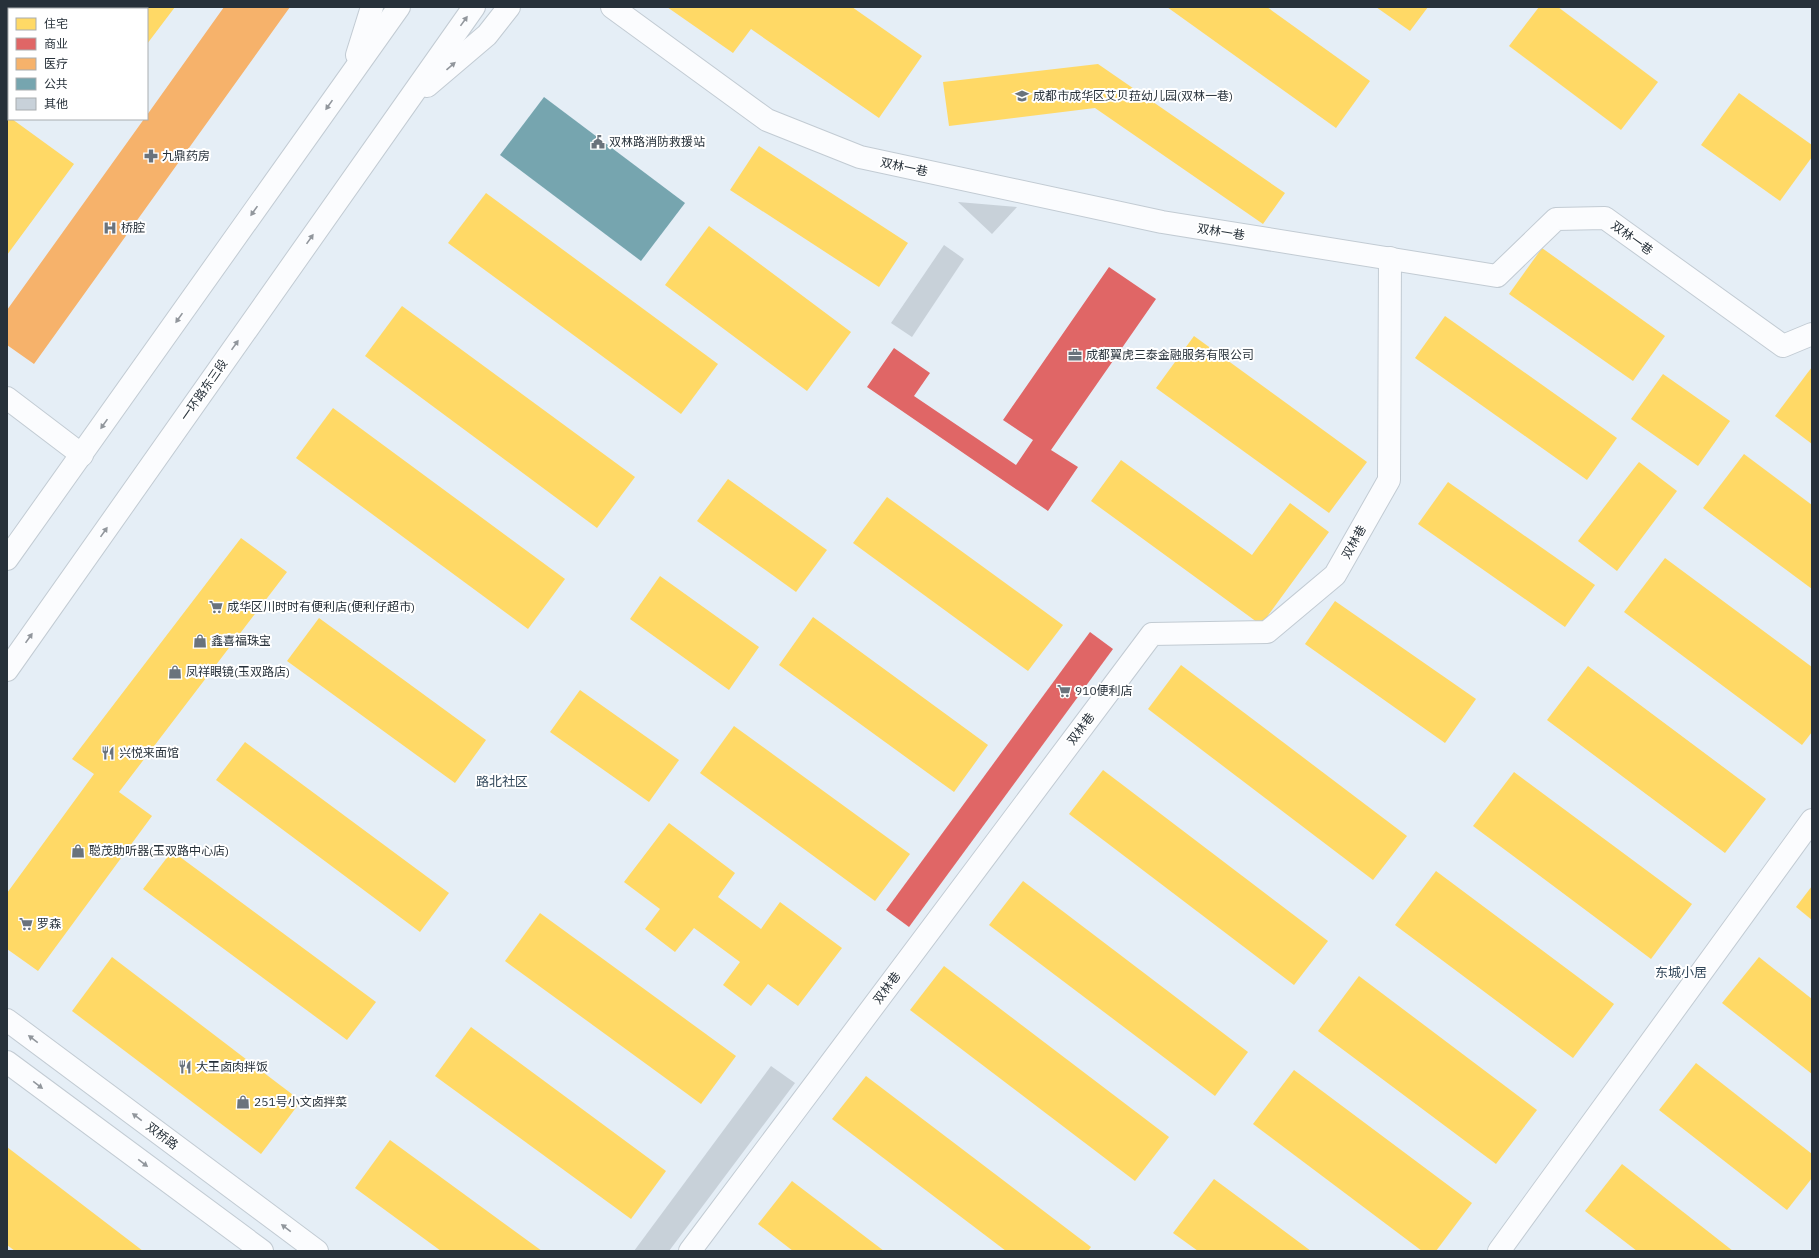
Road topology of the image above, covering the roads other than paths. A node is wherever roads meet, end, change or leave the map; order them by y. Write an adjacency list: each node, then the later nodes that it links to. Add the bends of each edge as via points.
1 (372, 7): 6 (street)
2 (400, 7): 6 (street)
3 (474, 7): 7 (street, one-way to 3)
4 (509, 7): 7 (street, one-way to 4, via 487,35)
5 (612, 7): 8 (street, 双林一巷, via 767,120 860,157 1162,222)
6 (351, 73): 11 (street, one-way to 11)
7 (400, 109): 13 (street, 一环路东三段, one-way to 7)
8 (1390, 258): 9 (street, 双林一巷, via 1497,276 1556,219 1605,218 1783,346); 19 (street, 双林巷, via 1389,480 1335,575 1267,632 1152,634)
9 (1812, 334)
10 (7, 398): 11 (street)
11 (82, 455): 12 (street)
12 (7, 559)
13 (7, 670)
14 (1812, 820): 20 (street)
15 (7, 1020): 18 (street, 双桥路, one-way to 15)
16 (7, 1062): 17 (street, one-way to 17)
17 (262, 1251)
18 (318, 1251)
19 (690, 1251)
20 (1500, 1251)

